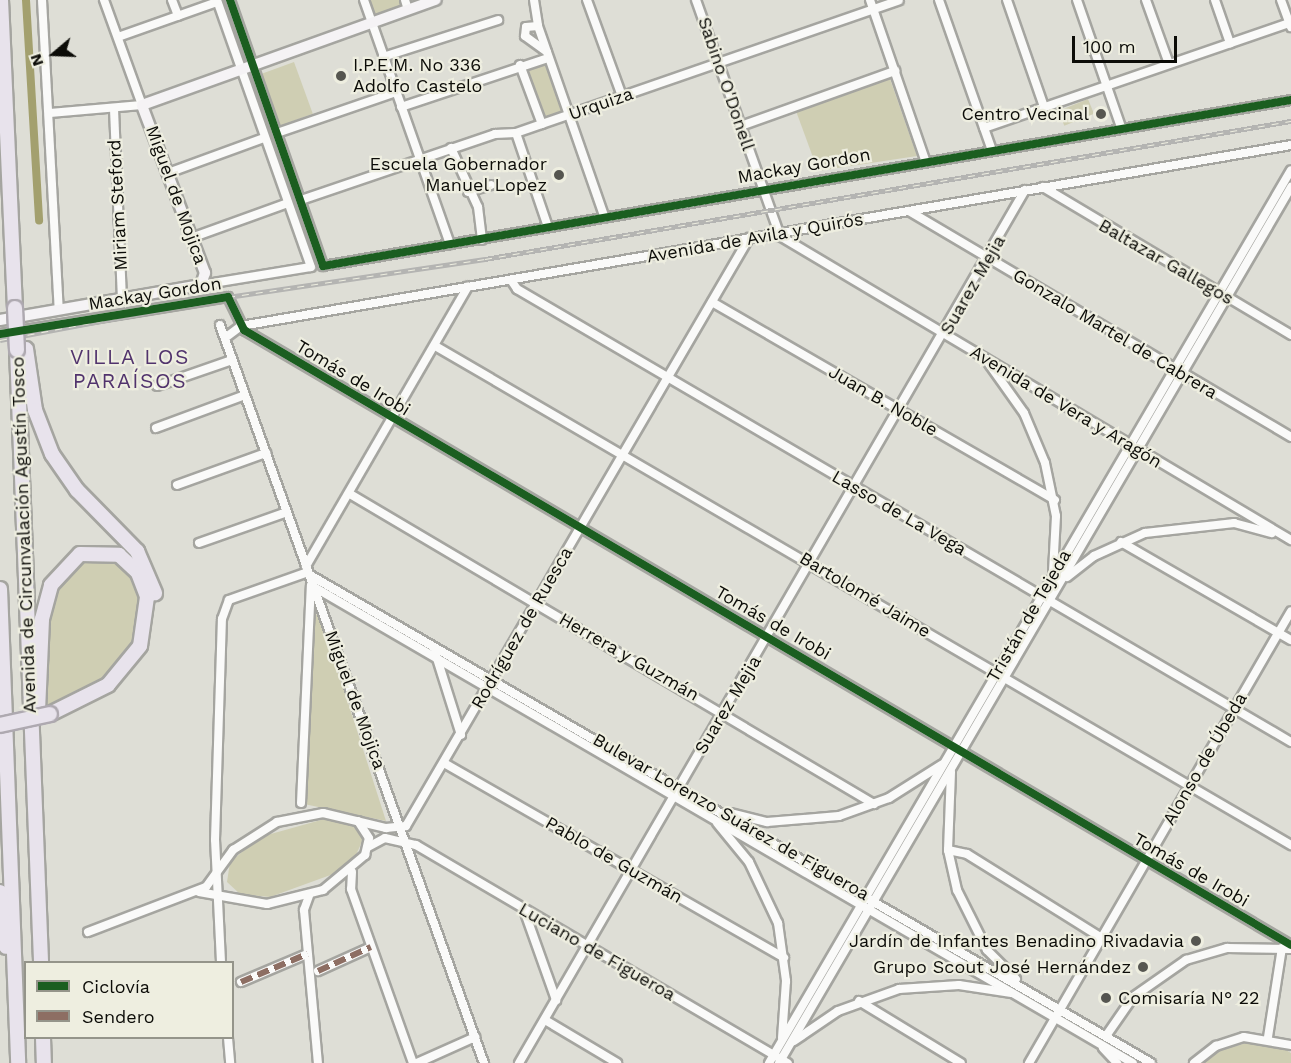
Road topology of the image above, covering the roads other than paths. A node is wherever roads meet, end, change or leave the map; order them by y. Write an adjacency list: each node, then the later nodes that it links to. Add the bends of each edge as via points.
1 (1, 0): 94 (highway, Avenida de Circunvalación Agustín Tosco, bridge)
2 (42, 0): 45 (street)
3 (104, 0): 27 (street)
4 (172, 0): 22 (street)
5 (230, 0): 32 (street)
6 (363, 0): 24 (street)
7 (436, 0): 20 (main road)
8 (534, 0): 26 (street)
9 (587, 0): 39 (street)
10 (696, 0): 31 (street, Sabino O'Donell)
11 (870, 0): 21 (street)
12 (899, 0): 21 (street, Urquiza)
13 (939, 0): 50 (street)
14 (1007, 0): 43 (street)
15 (1077, 0): 37 (street)
16 (1146, 0): 33 (street)
17 (1215, 0): 28 (street)
18 (1281, 0): 25 (street)
19 (217, 1): 22 (street); 35 (street)
20 (407, 5): 24 (main road)
21 (874, 9): 31 (street, Urquiza); 36 (street)
22 (178, 16): 27 (street)
23 (498, 20): 30 (street)
24 (371, 23): 30 (street); 32 (main road)
25 (1290, 24): 28 (street)
26 (538, 26): 29 (street); 29 (street, via 526,27 525,36)
27 (118, 37): 41 (street)
28 (1230, 43): 33 (street)
29 (547, 55): 34 (street); 46 (street)
30 (383, 57): 38 (street)
31 (719, 63): 39 (street, Urquiza); 48 (street, Sabino O'Donell)
32 (253, 64): 35 (main road); 51 (street)
33 (1169, 64): 37 (street)
34 (520, 66): 42 (street); 47 (street)
35 (240, 69): 41 (main road); 53 (street)
36 (895, 71): 48 (street); 58 (street)
37 (1107, 86): 43 (street); 49 (street)
38 (396, 92): 42 (street); 51 (street)
39 (622, 96): 46 (street, Urquiza)
40 (1291, 100): 49 (street, Mackay Gordon)
41 (142, 105): 44 (street); 60 (main road, Miguel de Mojica)
42 (401, 107): 57 (street)
43 (1044, 107): 50 (street)
44 (114, 110): 45 (street); 83 (street, Miriam Steford)
45 (50, 113): 85 (street)
46 (569, 115): 47 (street, Urquiza); 70 (street)
47 (542, 124): 52 (street, Urquiza)
48 (741, 126): 64 (street, Sabino O'Donell)
49 (1121, 127): 56 (street, Mackay Gordon)
50 (984, 128): 56 (street)
51 (277, 133): 67 (street)
52 (516, 133): 55 (street, Urquiza, via 495,134); 71 (street)
53 (264, 138): 60 (street); 68 (street)
54 (1291, 145): 62 (street, Avenida de Avila y Quirós)
55 (451, 148): 57 (street, Urquiza); 66 (street)
56 (991, 148): 58 (street, Mackay Gordon)
57 (420, 159): 67 (street, Urquiza); 76 (street)
58 (925, 160): 64 (street, Mackay Gordon)
59 (1291, 170): 81 (street, Tristán de Tejeda)
60 (168, 173): 73 (main road, Miguel de Mojica)
61 (491, 185): 66 (street)
62 (1043, 187): 65 (street, Avenida de Avila y Quirós); 81 (street, Baltazar Gallegos)
63 (1291, 187): 81 (street, Tristán de Tejeda)
64 (763, 188): 70 (street, Mackay Gordon); 72 (street, Sabino O'Donell)
65 (1025, 190): 69 (street, Avenida de Avila y Quirós); 77 (street, Suarez Mejia)
66 (468, 192): 75 (street, via 480,213)
67 (301, 200): 76 (street, Mackay Gordon, via 323,266)
68 (288, 203): 73 (street); 79 (street, Mackay Gordon, via 310,267)
69 (909, 211): 72 (street, Avenida de Avila y Quirós); 77 (street, Gonzalo Martel de Cabrera)
70 (605, 218): 71 (street, Mackay Gordon)
71 (548, 227): 75 (street, Mackay Gordon)
72 (780, 236): 74 (street, Avenida de Avila y Quirós); 90 (street, Avenida de Vera y Aragón)
73 (191, 238): 79 (main road, Miguel de Mojica, via 205,273)
74 (749, 238): 78 (street, Avenida de Avila y Quirós); 84 (street, Rodríguez de Ruesca)
75 (482, 240): 76 (street, Mackay Gordon)
76 (450, 244)
77 (988, 259): 90 (street, Suarez Mejia); 97 (street, Gonzalo Martel de Cabrera)
78 (511, 280): 80 (street, Avenida de Avila y Quirós); 98 (street, Lasso de La Vega, via 517,289)
79 (205, 285): 82 (street); 83 (main road, Mackay Gordon)
80 (468, 287): 88 (street, Avenida de Avila y Quirós); 93 (street)
81 (1222, 294): 91 (street, Baltazar Gallegos); 97 (street, Tristán de Tejeda)
82 (213, 297): 88 (street, via 228,297); 89 (street)
83 (123, 300): 85 (main road, Mackay Gordon)
84 (712, 302): 98 (street, Rodríguez de Ruesca); 101 (street, Juan B. Noble)
85 (59, 310): 86 (main road, Mackay Gordon)
86 (0, 321)
87 (220, 325): 92 (street, Miguel de Mojica)
88 (241, 326): 92 (street, Avenida de Avila y Quirós); 102 (street, Tomás de Irobi)
89 (0, 334)
90 (944, 334): 95 (street, Avenida de Vera y Aragón); 101 (street, Suarez Mejia)
91 (1291, 335)
92 (225, 338): 96 (street, Miguel de Mojica)
93 (437, 347): 102 (street); 107 (street, Bartolomé Jaime)
94 (21, 350): 137 (highway, via 46,443 77,489 142,558 157,607 153,639 134,673 94,705); 146 (highway, Avenida de Circunvalación Agustín Tosco)
95 (984, 358): 105 (street, Avenida de Vera y Aragón); 111 (street, via 1024,413)
96 (232, 360): 99 (street); 100 (street, Miguel de Mojica)
97 (1178, 372): 104 (street, Gonzalo Martel de Cabrera); 105 (street, Tristán de Tejeda)
98 (668, 377): 107 (street, Rodríguez de Ruesca); 109 (street, Lasso de La Vega)
99 (157, 386)
100 (245, 395): 103 (street); 106 (street, Miguel de Mojica)
101 (899, 411): 109 (street, Suarez Mejia); 111 (street, Juan B. Noble)
102 (394, 420): 110 (street); 113 (street, Tomás de Irobi)
103 (156, 428)
104 (1291, 437)
105 (1134, 448): 114 (street, Avenida de Vera y Aragón); 118 (street, Tristán de Tejeda); 120 (street, Tristán de Tejeda)
106 (266, 453): 108 (street); 112 (street, Miguel de Mojica)
107 (624, 453): 113 (street, Rodríguez de Ruesca); 117 (street, Bartolomé Jaime)
108 (177, 485)
109 (855, 487): 117 (street, Suarez Mejia); 122 (street, Lasso de La Vega)
110 (350, 494): 119 (street); 124 (street, Herrera y Guzmán)
111 (1054, 500): 118 (street)
112 (287, 512): 116 (street); 119 (street, Miguel de Mojica)
113 (579, 528): 124 (street, Rodríguez de Ruesca); 127 (street, Tomás de Irobi)
114 (1288, 538): 115 (street, via 1216,523)
115 (1121, 542): 120 (street); 126 (street)
116 (199, 543)
117 (811, 563): 127 (street, Suarez Mejia); 131 (street, Bartolomé Jaime)
118 (1053, 576): 122 (street, Tristán de Tejeda)
119 (310, 577): 129 (street, Bulevar Lorenzo Suárez de Figueroa); 130 (street, Bulevar Lorenzo Suárez de Figueroa); 150 (street); 157 (street, Miguel de Mojica); 158 (street, via 233,598 224,609)
120 (1063, 580): 123 (street, Tristán de Tejeda)
121 (0, 589): 212 (highway, Avenida de Circunvalación Agustín Tosco)
122 (1041, 596): 123 (street, Lasso de La Vega); 131 (street, Tristán de Tejeda)
123 (1050, 601): 132 (street, Tristán de Tejeda); 135 (street, Lasso de La Vega)
124 (536, 603): 133 (street, Rodríguez de Ruesca); 136 (street, Herrera y Guzmán)
125 (1291, 611): 126 (street, Alonso de Úbeda)
126 (1278, 633): 128 (street); 135 (street, Alonso de Úbeda)
127 (768, 637): 136 (street, Suarez Mejia); 142 (street, Tomás de Irobi)
128 (1291, 640)
129 (438, 646): 130 (street); 133 (street, Bulevar Lorenzo Suárez de Figueroa)
130 (433, 655): 134 (street, Bulevar Lorenzo Suárez de Figueroa); 140 (street)
131 (996, 673): 132 (street, Bartolomé Jaime); 142 (street, Tristán de Tejeda)
132 (1004, 677): 143 (street, Tristán de Tejeda); 148 (street, Bartolomé Jaime)
133 (493, 678): 134 (street, Rodríguez de Ruesca); 149 (street, Bulevar Lorenzo Suárez de Figueroa)
134 (488, 686): 140 (street, Rodríguez de Ruesca); 149 (street, Bulevar Lorenzo Suárez de Figueroa)
135 (1233, 710): 141 (street, Lasso de La Vega); 148 (street, Alonso de Úbeda)
136 (723, 712): 149 (street, Suarez Mejia); 151 (street, Herrera y Guzmán)
137 (50, 719): 138 (highway, bridge); 139 (highway); 146 (highway, via 108,685 140,646 147,597 138,573 120,555 80,554 61,570 48,593)
138 (0, 725)
139 (0, 734)
140 (461, 735): 145 (street, Rodríguez de Ruesca)
141 (1291, 742)
142 (954, 746): 143 (street, Tomás de Irobi); 144 (street, Tristán de Tejeda)
143 (962, 751): 147 (street, Tristán de Tejeda); 164 (street, Tomás de Irobi)
144 (944, 762): 151 (street); 174 (street, Tristán de Tejeda)
145 (444, 763): 157 (street, Rodríguez de Ruesca); 166 (street, Pablo de Guzmán)
146 (32, 764): 191 (highway, Avenida de Circunvalación Agustín Tosco)
147 (951, 769): 163 (street); 177 (street, Tristán de Tejeda)
148 (1188, 787): 160 (street, Bartolomé Jaime); 164 (street, Alonso de Úbeda)
149 (676, 791): 152 (street, Bulevar Lorenzo Suárez de Figueroa); 154 (street, Bulevar Lorenzo Suárez de Figueroa); 166 (street, Suarez Mejia)
150 (301, 803): 153 (street); 155 (street)
151 (874, 804): 152 (street, via 789,822 754,820)
152 (717, 809): 174 (street, Bulevar Lorenzo Suárez de Figueroa)
153 (313, 814): 155 (street); 156 (street)
154 (710, 816): 178 (street, Bulevar Lorenzo Suárez de Figueroa); 190 (street, via 759,878)
155 (290, 819): 162 (street)
156 (357, 820): 157 (street); 161 (street, via 367,833)
157 (401, 828): 159 (street, Miguel de Mojica)
158 (215, 840): 162 (street, via 223,850); 167 (street)
159 (406, 842): 161 (street, via 385,838); 181 (street, Luciano de Figueroa); 203 (street, Miguel de Mojica)
160 (1291, 845)
161 (368, 847): 165 (street)
162 (233, 850): 167 (street)
163 (948, 850): 184 (street, via 967,854); 195 (street, via 957,890 977,935)
164 (1145, 861): 184 (street, Alonso de Úbeda); 187 (street, Tomás de Irobi)
165 (353, 869): 168 (street); 169 (street)
166 (632, 870): 185 (street, Suarez Mejia); 190 (street, Pablo de Guzmán)
167 (217, 873): 171 (street); 173 (street)
168 (332, 885): 169 (street, via 344,883); 172 (street)
169 (351, 889): 186 (street)
170 (0, 892): 212 (highway)
171 (194, 893): 173 (street); 183 (street)
172 (310, 895): 176 (street); 180 (street)
173 (219, 896): 175 (street); 182 (street)
174 (866, 896): 177 (street, Bulevar Lorenzo Suárez de Figueroa); 178 (street, Tristán de Tejeda)
175 (232, 900): 176 (street); 182 (street)
176 (290, 901): 180 (street)
177 (874, 901): 179 (street, Tristán de Tejeda); 195 (street, Bulevar Lorenzo Suárez de Figueroa)
178 (861, 904): 179 (street, Bulevar Lorenzo Suárez de Figueroa); 208 (street, Tristán de Tejeda)
179 (870, 909): 196 (street, Bulevar Lorenzo Suárez de Figueroa); 208 (street, Tristán de Tejeda)
180 (304, 910): 189 (street)
181 (524, 910): 185 (street, Luciano de Figueroa); 197 (street)
182 (217, 912): 192 (street)
183 (88, 932)
184 (1102, 938): 199 (street, Alonso de Úbeda)
185 (587, 946): 197 (street, Suarez Mejia); 210 (street, Luciano de Figueroa)
186 (371, 947): 193 (street); 216 (street)
187 (1291, 947): 188 (street)
188 (1282, 948): 202 (street, via 1227,948 1186,960 1133,997); 204 (street)
189 (307, 954): 194 (street); 215 (street)
190 (784, 958): 208 (street)
191 (41, 961)
192 (221, 961)
193 (318, 971)
194 (240, 982)
195 (1028, 990): 199 (street, Bulevar Lorenzo Suárez de Figueroa)
196 (1017, 995): 198 (street, via 924,985); 200 (street, Bulevar Lorenzo Suárez de Figueroa)
197 (556, 1000): 201 (street, Suarez Mejia)
198 (859, 1001): 208 (street); 221 (street)
199 (1059, 1009): 200 (street, Alonso de Úbeda); 202 (street, Bulevar Lorenzo Suárez de Figueroa)
200 (1055, 1018): 207 (street, Bulevar Lorenzo Suárez de Figueroa); 222 (street, Alonso de Úbeda)
201 (545, 1020): 218 (street, Suarez Mejia); 219 (street)
202 (1106, 1036): 225 (street, Bulevar Lorenzo Suárez de Figueroa)
203 (475, 1037): 216 (street); 217 (street, Miguel de Mojica)
204 (1268, 1037): 209 (street); 226 (street, via 1224,1043)
205 (43, 1039): 213 (highway)
206 (228, 1039): 214 (street)
207 (1094, 1039): 211 (street, Bulevar Lorenzo Suárez de Figueroa); 223 (street)
208 (786, 1043): 210 (street, Tristán de Tejeda)
209 (1291, 1045)
210 (781, 1060): 220 (street, Tristán de Tejeda)
211 (1125, 1061): 224 (street, Bulevar Lorenzo Suárez de Figueroa)
212 (16, 1063)
213 (44, 1063)
214 (230, 1063)
215 (318, 1063)
216 (415, 1063)
217 (484, 1063)
218 (519, 1063)
219 (617, 1063)
220 (769, 1063)
221 (961, 1063)
222 (1029, 1063)
223 (1117, 1063)
224 (1133, 1063)
225 (1151, 1063)
226 (1194, 1063)

